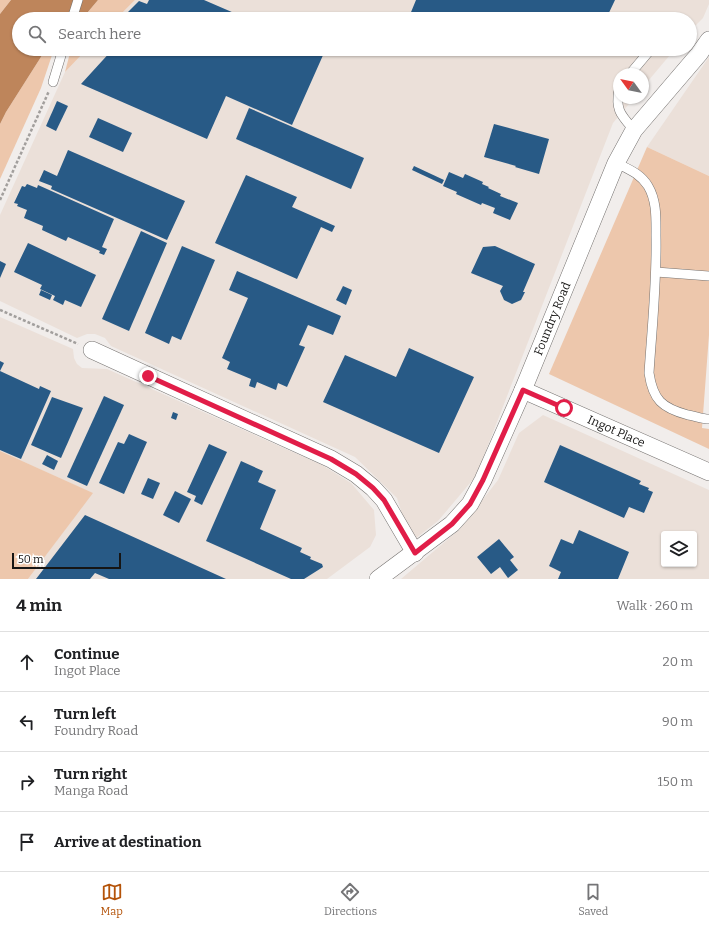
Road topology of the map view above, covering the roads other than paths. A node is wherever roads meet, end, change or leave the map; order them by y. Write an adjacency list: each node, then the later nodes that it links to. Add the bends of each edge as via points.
1 (78, 0): 2 (lane)
2 (74, 12)
3 (61, 56): 7 (lane)
4 (645, 56): 6 (lane)
5 (693, 56): 9 (street, Foundry Road)
6 (635, 68)
7 (53, 82)
8 (618, 104): 9 (lane, via 622,116)
9 (634, 130): 10 (street, Foundry Road)
10 (616, 163): 11 (lane, via 642,178 652,195 656,214); 14 (street, Foundry Road)
11 (656, 272): 12 (lane); 15 (lane, via 649,373 652,388 670,410)
12 (709, 276)
13 (92, 350): 17 (street, via 331,459 356,474 384,500)
14 (523, 390): 16 (street, Ingot Place); 17 (street, Foundry Road, via 470,504 452,524)
15 (709, 419)
16 (709, 472)
17 (415, 553): 18 (street, Foundry Road)
18 (378, 579)

